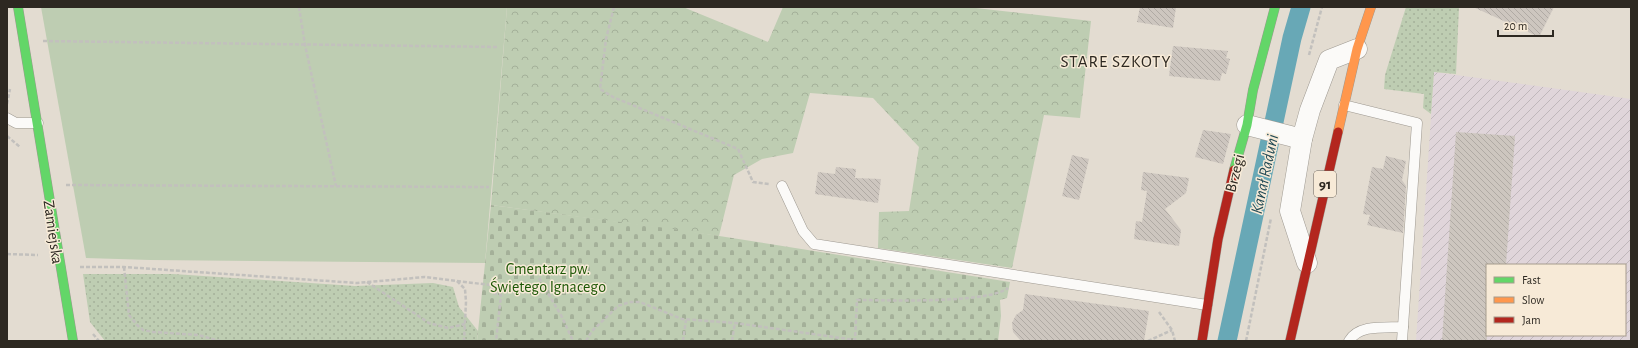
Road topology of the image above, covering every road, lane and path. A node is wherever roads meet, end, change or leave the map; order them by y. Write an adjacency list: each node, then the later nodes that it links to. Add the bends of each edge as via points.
1 (18, 7): 12 (street, Zamiejska)
2 (299, 7): 7 (path)
3 (614, 7): 17 (path, via 606,39 600,89 613,97 738,148 753,182)
4 (1275, 7): 13 (street, Brzegi, via 1254,90)
5 (1371, 7): 9 (street, 91)
6 (47, 42): 7 (path)
7 (305, 45): 8 (path); 16 (path)
8 (498, 47)
9 (1357, 49): 10 (street, 91); 14 (street, via 1329,60 1310,110)
10 (1344, 105): 21 (street, 91); 33 (lane, via 1417,123)
11 (7, 118): 12 (lane, via 16,122)
12 (38, 123): 22 (street, Zamiejska)
13 (1250, 126): 14 (street); 29 (street, Brzegi, via 1232,176)
14 (1293, 137): 21 (street, via 1290,211)
15 (73, 185): 16 (path)
16 (336, 186): 18 (path)
17 (782, 186): 24 (lane, via 803,231 814,244)
18 (489, 187)
19 (7, 254): 20 (path)
20 (41, 255)
21 (1307, 263): 47 (street, 91)
22 (59, 266): 23 (path); 36 (street, Zamiejska)
23 (124, 267): 27 (path); 37 (path, via 129,315 143,330 198,335)
24 (1018, 276): 28 (lane); 35 (path, via 1012,286 1003,292 973,299 858,300)
25 (538, 278): 40 (path, via 562,317)
26 (457, 280): 27 (path, via 425,277); 32 (path, via 465,289); 39 (path, via 490,285 493,293 501,295)
27 (367, 282): 32 (path, via 429,323 448,328)
28 (1160, 297): 29 (lane); 34 (path, via 1158,309)
29 (1207, 305): 46 (street, Brzegi)
30 (686, 320): 31 (path); 41 (path, via 640,302 630,302 618,306 592,331); 42 (path)
31 (735, 323): 35 (path); 43 (path)
32 (465, 324): 38 (path)
33 (1403, 328): 48 (lane, via 1364,329 1352,335); 49 (lane)
34 (1172, 330): 44 (path); 45 (path)
35 (854, 340)
36 (73, 341)
37 (220, 341)
38 (464, 341)
39 (496, 341)
40 (573, 341)
41 (586, 341)
42 (682, 341)
43 (732, 341)
44 (1148, 341)
45 (1174, 341)
46 (1202, 341)
47 (1290, 341)
48 (1349, 341)
49 (1402, 341)

